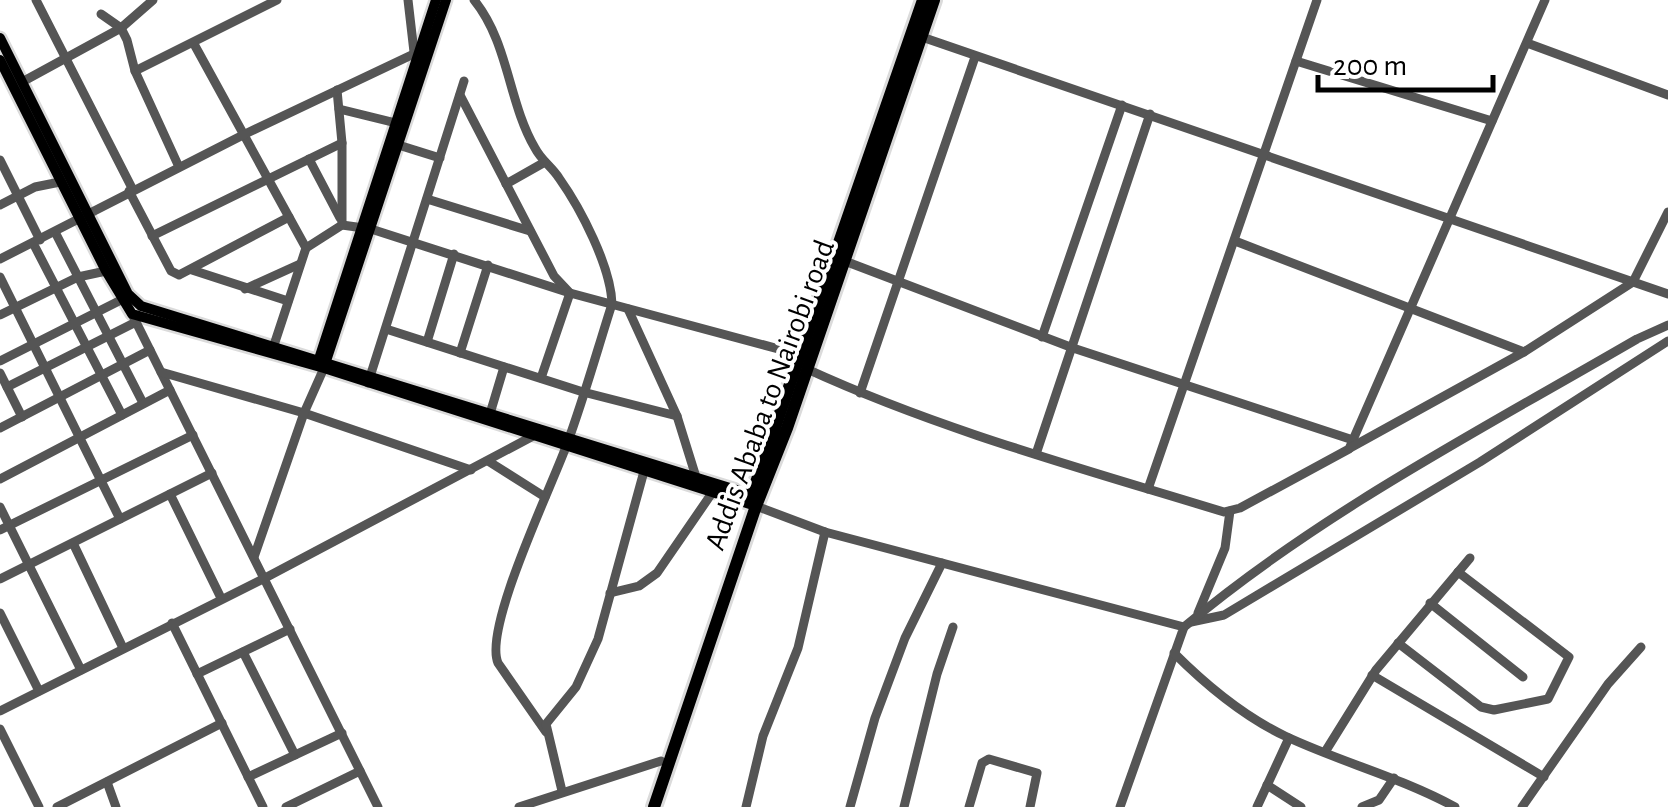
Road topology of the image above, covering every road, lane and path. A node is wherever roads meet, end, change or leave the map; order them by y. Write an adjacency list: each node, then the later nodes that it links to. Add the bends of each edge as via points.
1 (36, 0): 20 (street)
2 (154, 0): 13 (street)
3 (275, 0): 17 (street)
4 (408, 0): 18 (street)
5 (436, 0): 18 (main road)
6 (446, 0): 36 (main road)
7 (474, 0): 41 (street, via 490,24 532,145)
8 (923, 0): 14 (highway, Addis Ababa to Nairobi road)
9 (934, 0): 14 (highway, Addis Ababa to Nairobi road)
10 (1316, 0): 22 (street)
11 (1546, 0): 16 (street)
12 (101, 14): 13 (street)
13 (120, 28): 20 (street); 23 (street)
14 (916, 35): 19 (street); 65 (highway, Addis Ababa to Nairobi road)
15 (0, 38): 25 (main road)
16 (1527, 43): 28 (street); 32 (street)
17 (194, 44): 23 (street); 34 (street)
18 (417, 52): 26 (street); 33 (main road)
19 (975, 57): 29 (street); 72 (street)
20 (66, 58): 25 (street); 46 (street)
21 (0, 60): 44 (main road)
22 (1296, 61): 32 (street); 37 (street)
23 (135, 71): 42 (street)
24 (464, 81): 27 (street)
25 (22, 82): 51 (main road)
26 (337, 90): 30 (street); 34 (street)
27 (460, 95): 38 (street); 45 (street)
28 (1668, 95)
29 (1122, 105): 31 (street); 91 (street)
30 (339, 109): 33 (street); 35 (street)
31 (1150, 114): 37 (street); 97 (street)
32 (1492, 121): 53 (street)
33 (396, 122): 36 (main road)
34 (245, 134): 42 (street); 43 (street)
35 (342, 143): 39 (street); 54 (street)
36 (394, 144): 38 (street); 55 (main road)
37 (1265, 156): 53 (street); 60 (street)
38 (440, 158): 48 (street)
39 (308, 159): 43 (street); 54 (street)
40 (0, 160): 47 (street)
41 (545, 162): 45 (street); 80 (street, via 570,196 607,272)
42 (179, 167): 46 (street)
43 (269, 180): 52 (street); 58 (street)
44 (60, 182): 47 (street); 51 (main road)
45 (506, 184): 56 (street)
46 (131, 190): 51 (street); 58 (street)
47 (18, 194): 49 (street); 59 (street)
48 (428, 199): 56 (street); 61 (street)
49 (0, 205)
50 (1668, 212): 73 (street)
51 (84, 215): 57 (street); 69 (main road); 95 (main road, via 141,306)
52 (289, 217): 62 (street); 68 (street)
53 (1452, 218): 73 (street); 82 (street)
54 (342, 224): 55 (street); 62 (street)
55 (366, 228): 61 (street); 104 (main road)
56 (530, 231): 76 (street)
57 (55, 232): 59 (street); 70 (street)
58 (152, 236): 68 (street, via 170,270)
59 (37, 241): 64 (street); 74 (street)
60 (1236, 241): 82 (street); 113 (street)
61 (414, 242): 63 (street); 89 (street)
62 (306, 248): 66 (street)
63 (454, 254): 67 (street); 93 (street)
64 (0, 259)
65 (840, 259): 72 (street); 101 (highway, Addis Ababa to Nairobi road); 107 (highway, Addis Ababa to Nairobi road)
66 (300, 264): 75 (street); 79 (street)
67 (488, 265): 76 (street); 100 (street)
68 (192, 270): 75 (street)
69 (106, 271): 70 (street); 78 (main road)
70 (78, 276): 74 (street); 84 (street)
71 (0, 277): 81 (street)
72 (900, 282): 91 (street); 117 (street)
73 (1633, 282): 77 (street); 99 (street)
74 (57, 287): 81 (street); 87 (street)
75 (245, 288): 79 (street)
76 (570, 292): 80 (street); 111 (street)
77 (1668, 294)
78 (121, 300): 84 (street); 86 (main road)
79 (288, 301): 95 (street)
80 (612, 304): 83 (street); 116 (street)
81 (16, 308): 85 (street); 94 (street)
82 (1412, 308): 99 (street); 130 (street)
83 (628, 309): 101 (street); 122 (street)
84 (97, 313): 87 (street); 90 (street)
85 (0, 315)
86 (134, 318): 90 (street); 98 (street); 104 (main road)
87 (75, 324): 94 (street); 96 (street)
88 (1668, 325): 161 (street, via 1344,511)
89 (386, 329): 93 (street); 112 (street)
90 (108, 336): 96 (street); 103 (street)
91 (1042, 337): 97 (street)
92 (1668, 341): 161 (street, via 1224,615)
93 (427, 342): 100 (street)
94 (35, 344): 102 (street); 106 (street)
95 (274, 346): 104 (main road)
96 (88, 347): 106 (street); 110 (street)
97 (1073, 348): 113 (street); 131 (street)
98 (150, 350): 103 (street); 108 (street)
99 (1524, 352): 130 (street)
100 (460, 353): 105 (street)
101 (801, 355): 107 (street); 143 (highway, Addis Ababa to Nairobi road)
102 (0, 361)
103 (123, 364): 110 (street); 119 (street)
104 (321, 366): 112 (main road); 120 (street)
105 (504, 367): 111 (street); 124 (street)
106 (46, 368): 114 (street); 118 (street)
107 (807, 370): 117 (street); 143 (highway, Addis Ababa to Nairobi road)
108 (161, 372): 115 (street); 120 (street)
109 (0, 373): 114 (street)
110 (102, 375): 118 (street); 121 (street)
111 (541, 378): 116 (street)
112 (370, 379): 124 (main road)
113 (1186, 385): 130 (street); 139 (street)
114 (7, 387): 123 (street)
115 (170, 390): 119 (street); 126 (street)
116 (583, 392): 122 (street); 129 (street)
117 (860, 394): 131 (street)
118 (60, 397): 123 (street); 128 (street)
119 (144, 404): 121 (street)
120 (304, 413): 134 (street); 150 (street)
121 (122, 415): 128 (street)
122 (677, 416): 136 (street)
123 (22, 417): 125 (street)
124 (488, 418): 127 (main road); 129 (main road)
125 (0, 427)
126 (193, 435): 135 (street); 138 (street)
127 (535, 435): 129 (main road); 132 (street)
128 (79, 437): 137 (street); 138 (street)
129 (568, 442): 133 (main road); 142 (street)
130 (1351, 444): 145 (street)
131 (1036, 454): 139 (street)
132 (488, 460): 134 (street); 142 (street)
133 (645, 466): 136 (main road); 140 (main road); 157 (street)
134 (472, 470): 155 (street)
135 (212, 473): 141 (street); 150 (street)
136 (696, 477): 143 (main road)
137 (0, 479)
138 (100, 480): 146 (street); 147 (street)
139 (1148, 488): 145 (street)
140 (712, 493): 143 (main road); 157 (street, via 657,573)
141 (170, 494): 146 (street); 158 (street)
142 (546, 496): 178 (street, via 494,654)
143 (754, 500): 148 (street); 183 (highway, Addis Ababa to Nairobi road); 199 (highway, Addis Ababa to Nairobi road)
144 (0, 507): 147 (street)
145 (1230, 512): 161 (street, via 1226,548)
146 (120, 519): 149 (street)
147 (4, 527): 153 (street)
148 (825, 532): 152 (street); 200 (street, via 798,648 763,736)
149 (73, 542): 153 (street); 167 (street)
150 (254, 557): 155 (street)
151 (1470, 558): 154 (street)
152 (942, 564): 161 (street); 201 (street, via 905,638)
153 (29, 565): 156 (street); 170 (street)
154 (1458, 572): 159 (street); 165 (street, via 1569,657 1548,699 1486,708)
155 (265, 578): 158 (street); 164 (street)
156 (0, 579)
157 (610, 594): 178 (street, via 582,678)
158 (221, 598): 162 (street)
159 (1430, 603): 165 (street); 173 (street)
160 (0, 612): 174 (street)
161 (1190, 622): 169 (street)
162 (172, 623): 167 (street); 171 (street)
163 (954, 627): 202 (street)
164 (290, 629): 168 (street); 179 (street)
165 (1398, 643): 172 (street)
166 (1642, 647): 186 (street)
167 (123, 648): 170 (street)
168 (243, 652): 171 (street); 182 (street)
169 (1174, 653): 180 (street, via 1230,703); 205 (street)
170 (80, 670): 174 (street)
171 (197, 674): 176 (street)
172 (1372, 676): 181 (street); 186 (street)
173 (1523, 677)
174 (39, 691): 175 (street)
175 (0, 711)
176 (222, 723): 185 (street); 188 (street)
177 (0, 730): 191 (street)
178 (546, 732): 190 (street)
179 (342, 733): 182 (street); 184 (street)
180 (1289, 738): 181 (street); 189 (street)
181 (1326, 752): 187 (street)
182 (295, 755): 185 (street)
183 (662, 761): 190 (street); 198 (highway, Addis Ababa to Nairobi road)
184 (360, 771): 195 (street); 196 (street)
185 (248, 777): 194 (street)
186 (1544, 777): 210 (street)
187 (1394, 778): 208 (street, via 1379,800); 209 (street)
188 (107, 782): 192 (street); 193 (street)
189 (1267, 785): 206 (street); 207 (street)
190 (562, 791): 197 (street)
191 (39, 807)
192 (57, 807)
193 (116, 807)
194 (263, 807)
195 (286, 807)
196 (378, 807)
197 (519, 807)
198 (646, 807)
199 (654, 807)
200 (746, 807)
201 (850, 807)
202 (904, 807)
203 (969, 807): 204 (street, via 982,763 989,760 1036,771)
204 (1030, 807)
205 (1120, 807)
206 (1257, 807)
207 (1302, 807)
208 (1362, 807)
209 (1455, 807)
210 (1522, 807)

